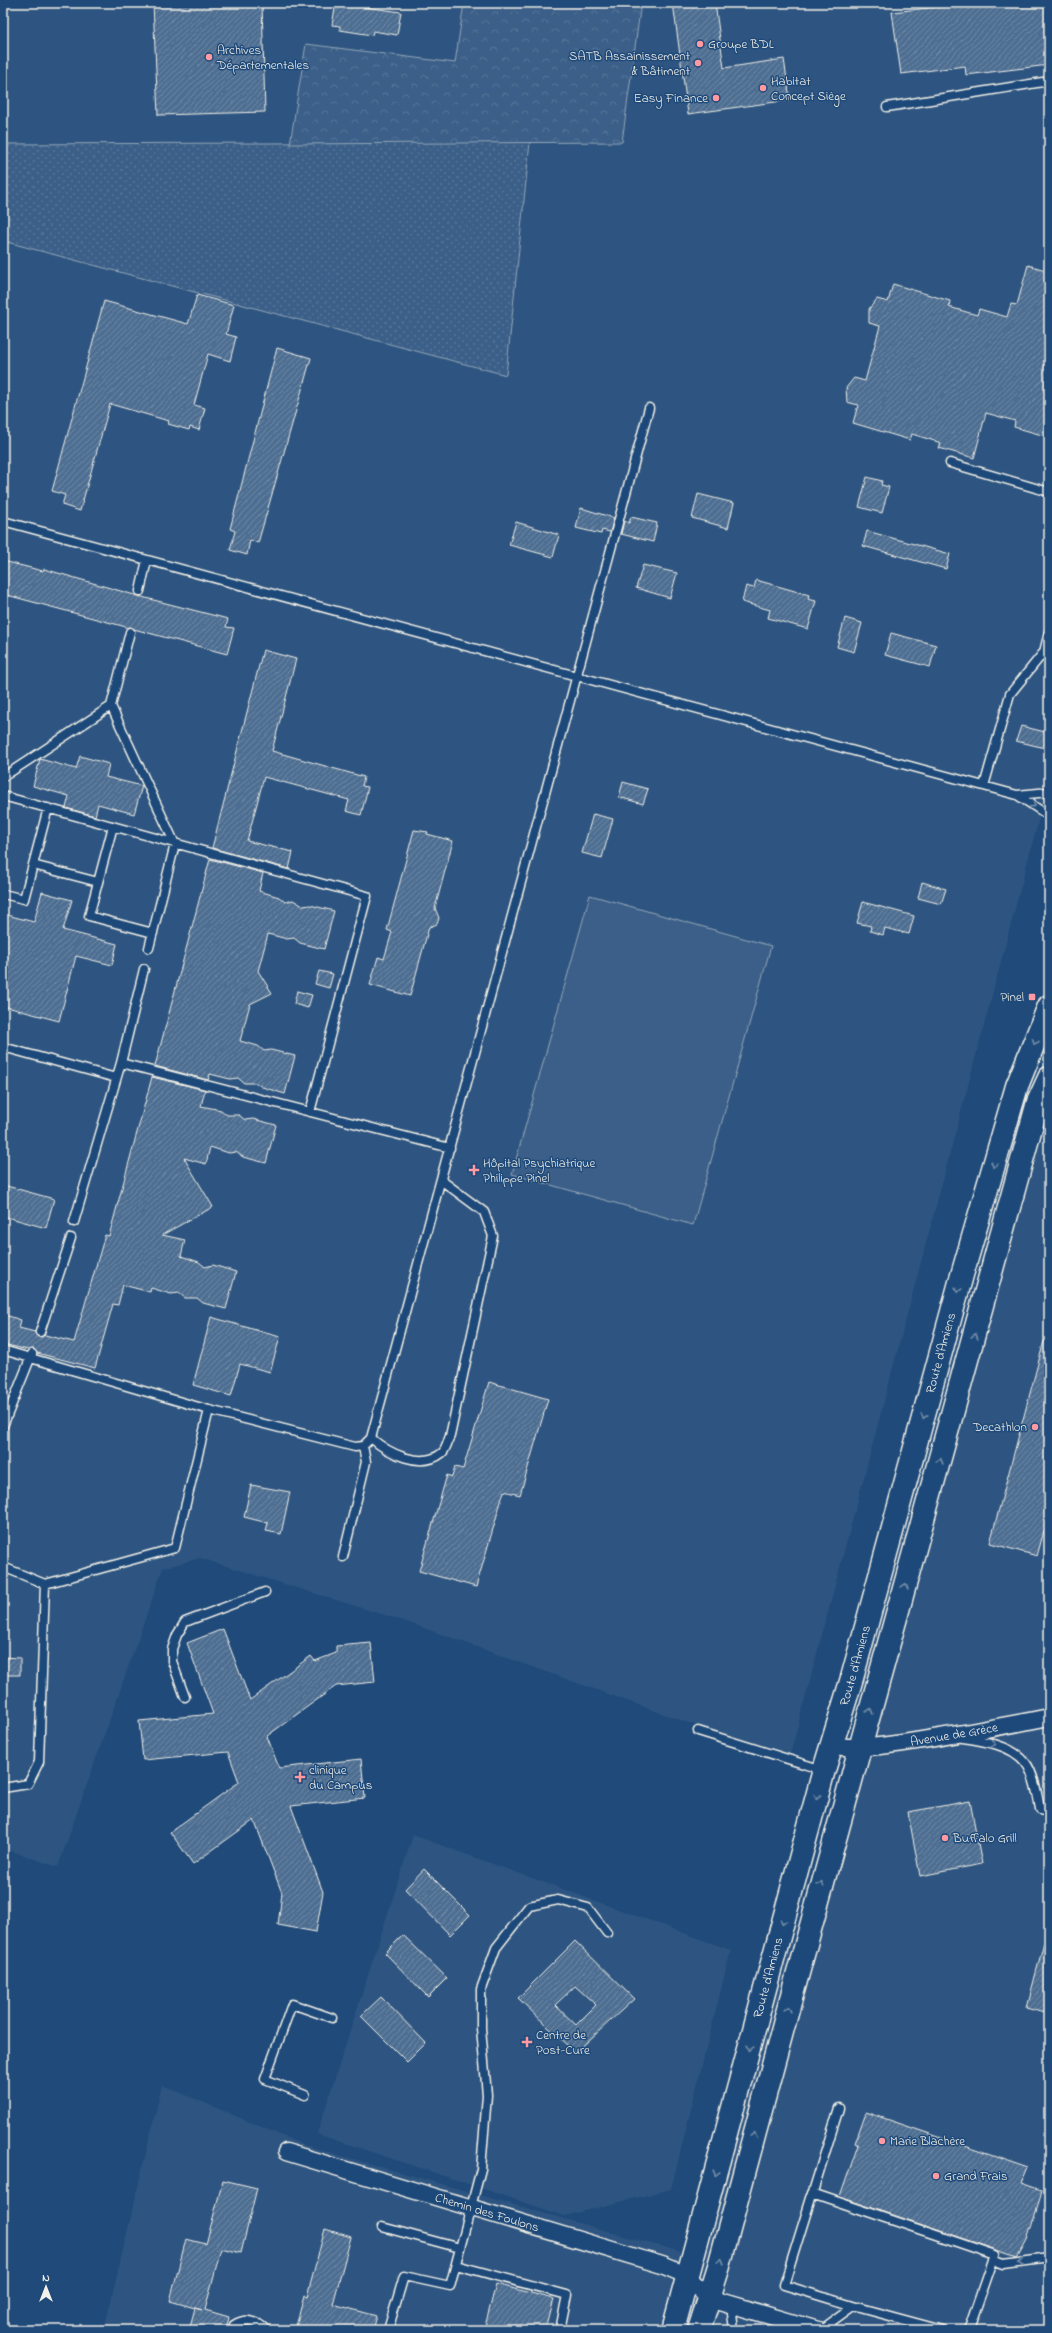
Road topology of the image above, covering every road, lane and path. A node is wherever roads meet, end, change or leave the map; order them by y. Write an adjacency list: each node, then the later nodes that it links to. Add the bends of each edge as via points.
1 (1049, 81): 2 (lane)
2 (888, 106)
3 (649, 408): 11 (lane)
4 (950, 463): 5 (lane)
5 (1049, 492)
6 (3, 521): 7 (lane)
7 (147, 560): 8 (lane); 11 (lane)
8 (140, 591)
9 (130, 632): 12 (lane)
10 (1049, 632): 14 (lane, via 1044,652 1010,694)
11 (577, 676): 14 (lane); 34 (lane)
12 (111, 706): 13 (lane); 21 (lane)
13 (3, 777)
14 (984, 786): 16 (lane)
15 (1049, 792): 16 (lane)
16 (1017, 795): 19 (lane, one-way to 19)
17 (3, 796): 18 (lane)
18 (48, 808): 20 (lane); 22 (lane)
19 (1049, 816)
20 (113, 826): 21 (lane); 23 (lane)
21 (176, 844): 25 (lane); 33 (lane, via 367,896)
22 (33, 865): 23 (lane); 24 (lane, via 24,899)
23 (98, 882): 25 (lane, via 89,916)
24 (3, 894)
25 (153, 934): 26 (lane)
26 (149, 948)
27 (144, 969): 30 (lane)
28 (1049, 1006): 53 (main road, Route d'Amiens, one-way to 53, via 1013,1101)
29 (3, 1047): 31 (lane)
30 (121, 1063): 31 (lane); 33 (lane)
31 (116, 1078): 36 (lane)
32 (1049, 1078): 54 (main road, Route d'Amiens, one-way to 32, via 1038,1102)
33 (310, 1112): 34 (lane)
34 (450, 1148): 35 (lane)
35 (441, 1180): 43 (lane); 43 (lane, via 484,1212 493,1236 450,1436 443,1452 430,1460 410,1458 385,1450)
36 (74, 1222)
37 (71, 1238): 38 (lane)
38 (40, 1332)
39 (3, 1350): 40 (lane)
40 (31, 1356): 41 (lane); 42 (lane)
41 (209, 1410): 44 (lane, via 355,1447); 47 (lane, via 176,1548)
42 (3, 1426)
43 (371, 1438): 44 (lane)
44 (363, 1446): 45 (lane, via 366,1462)
45 (343, 1557)
46 (3, 1567): 47 (lane)
47 (45, 1584): 56 (lane, via 39,1762 28,1784)
48 (264, 1592): 49 (lane, via 184,1622 172,1648 172,1661)
49 (185, 1697)
50 (1049, 1717): 52 (street, Avenue de Grèce)
51 (698, 1731): 55 (lane)
52 (954, 1736): 54 (street, Avenue de Grèce); 57 (lane, one-way to 57, via 1000,1745 1026,1762 1037,1790 1040,1809)
53 (831, 1746): 54 (street, Avenue de Grèce); 55 (main road, Route d'Amiens)
54 (859, 1749): 71 (main road, Route d'Amiens, one-way to 54)
55 (824, 1770): 70 (main road, Route d'Amiens, one-way to 70, via 706,2210)
56 (3, 1788)
57 (1049, 1812)
58 (607, 1933): 64 (lane, via 588,1908 558,1900 529,1906 496,1948 481,1989 481,2028 487,2095 481,2169)
59 (332, 2018): 60 (lane, via 292,2004 265,2079)
60 (305, 2095)
61 (839, 2108): 63 (lane)
62 (286, 2152): 64 (street, Chemin des Foulons)
63 (812, 2193): 68 (lane, via 995,2256); 73 (lane, via 784,2285)
64 (470, 2209): 66 (lane); 70 (street, Chemin des Foulons, via 662,2265)
65 (382, 2227): 66 (lane)
66 (460, 2248): 69 (lane)
67 (1049, 2258): 68 (lane, one-way to 68, via 1004,2264)
68 (993, 2260): 83 (lane)
69 (456, 2265): 76 (lane, via 450,2286 404,2276); 77 (lane, via 567,2295)
70 (686, 2275): 71 (street); 78 (main road, Route d'Amiens)
71 (709, 2298): 72 (street); 79 (main road, Route d'Amiens)
72 (731, 2304): 80 (lane); 81 (street)
73 (853, 2306): 81 (lane); 82 (lane)
74 (232, 2330): 75 (lane, via 234,2325 241,2321 253,2321)
75 (266, 2330)
76 (388, 2330)
77 (560, 2330)
78 (673, 2330)
79 (699, 2330)
80 (734, 2330)
81 (819, 2330)
82 (942, 2330)
83 (969, 2330)

